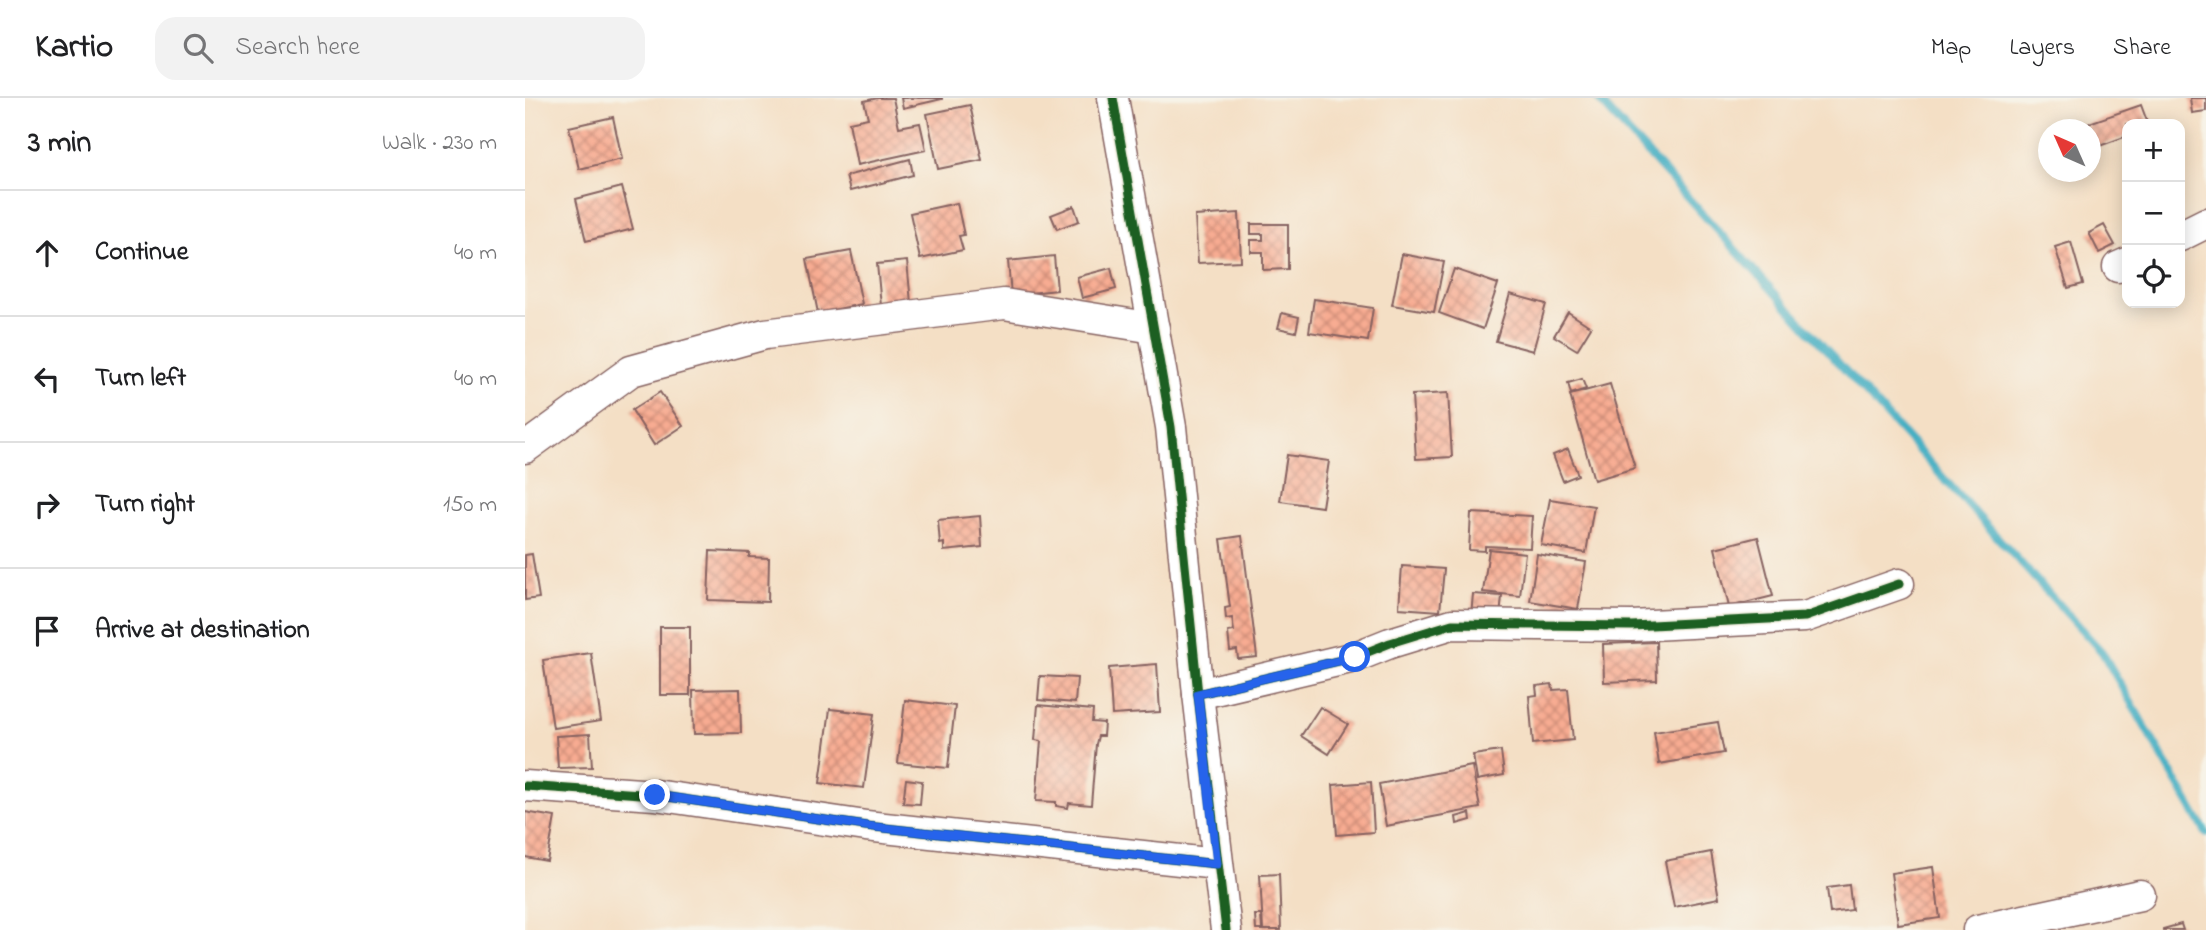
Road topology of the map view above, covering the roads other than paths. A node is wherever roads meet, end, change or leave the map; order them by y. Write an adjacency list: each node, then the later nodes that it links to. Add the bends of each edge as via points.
1 (1113, 98): 4 (street)
2 (2206, 223): 3 (street)
3 (2185, 234)
4 (1154, 328): 5 (street, via 1004,304 765,334 631,371); 7 (street, via 1171,428)
5 (525, 448)
6 (1899, 583): 7 (street, via 1805,617 1632,626 1452,624 1355,657)
7 (1198, 694): 9 (street)
8 (525, 786): 9 (street, via 655,795 866,826)
9 (1217, 864): 11 (street)
10 (2140, 895): 12 (street)
11 (1226, 930)
12 (1978, 930)

